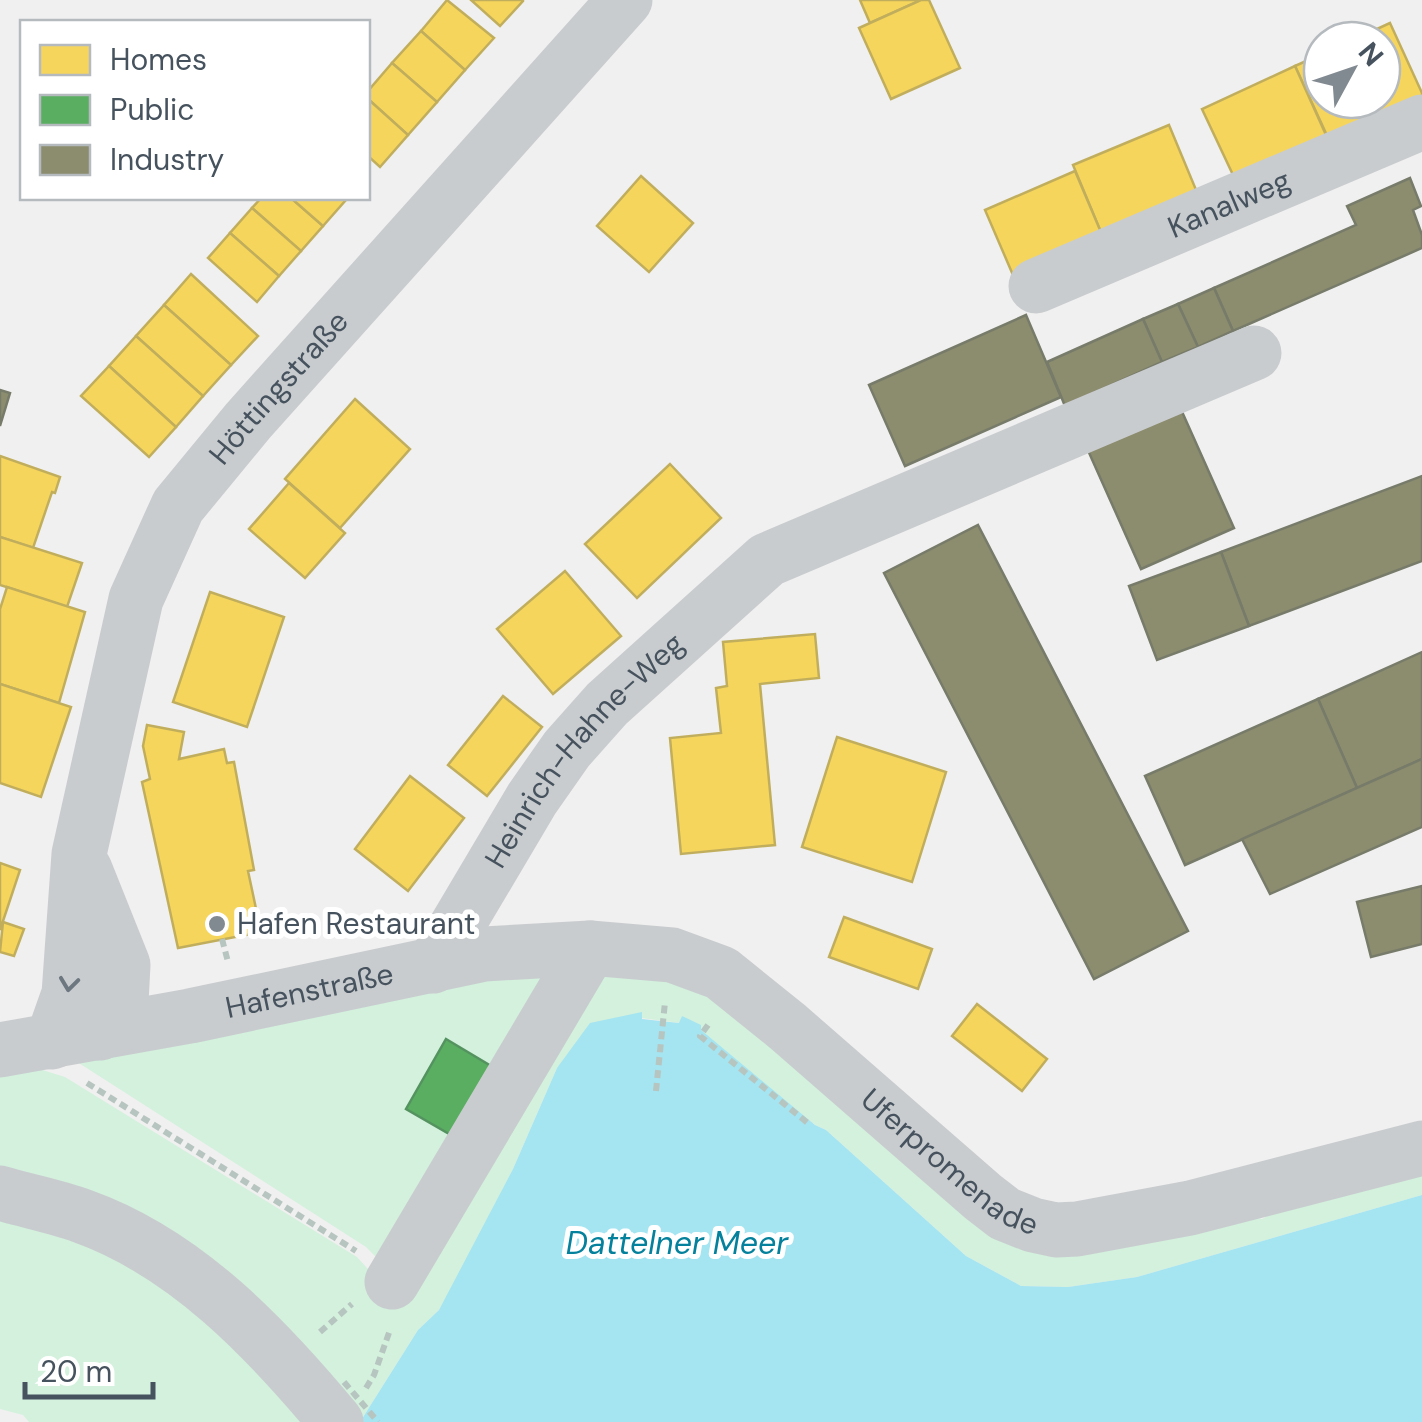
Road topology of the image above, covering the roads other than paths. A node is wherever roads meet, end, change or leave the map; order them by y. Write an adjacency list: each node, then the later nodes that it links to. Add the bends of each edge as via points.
1 (625, 0): 8 (street, Höttingstraße, via 178,506 136,599 80,854 69,994)
2 (1422, 122): 3 (street, Kanalweg)
3 (1036, 286)
4 (1254, 353): 7 (street, Heinrich-Hahne-Weg, via 767,560 607,704 567,750)
5 (590, 948): 6 (street, Uferpromenade); 9 (street, Uferpromenade, via 672,956 721,973 982,1196 1033,1225 1056,1230 1126,1222); 11 (street)
6 (518, 952): 7 (street, Hafenstraße)
7 (433, 966): 8 (street, Hafenstraße)
8 (51, 1042)
9 (1422, 1148)
10 (0, 1193): 12 (street, via 83,1216 168,1259)
11 (375, 1290)
12 (338, 1404)

